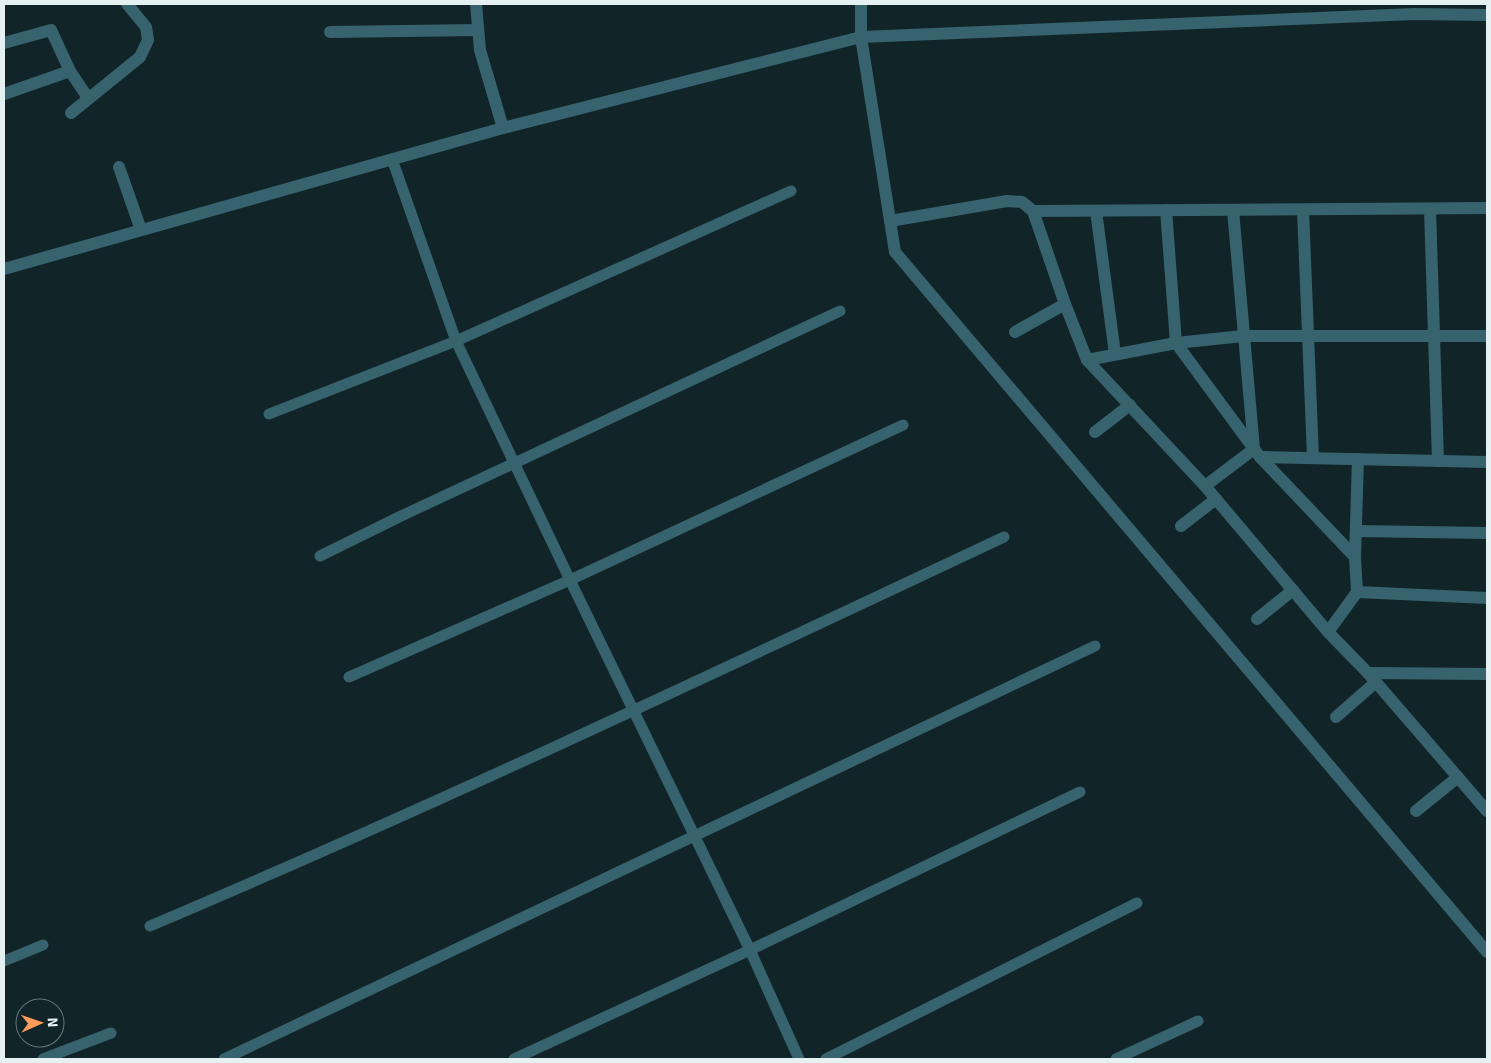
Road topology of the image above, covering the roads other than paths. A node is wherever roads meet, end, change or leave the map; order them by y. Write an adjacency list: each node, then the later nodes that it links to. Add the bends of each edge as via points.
1 (127, 4): 11 (street, via 146,27 148,40 140,57)
2 (476, 4): 5 (street)
3 (861, 4): 7 (street)
4 (1487, 16): 7 (street, via 1414,14)
5 (478, 30): 6 (street); 13 (street, via 480,50)
6 (330, 32)
7 (861, 37): 13 (street); 24 (street)
8 (4, 43): 9 (street, via 51,30)
9 (70, 71): 10 (street); 11 (street)
10 (4, 94)
11 (88, 98): 12 (street)
12 (71, 112)
13 (503, 128): 14 (street)
14 (392, 159): 25 (street); 34 (lane)
15 (119, 168): 25 (street)
16 (791, 191): 34 (lane)
17 (1487, 208): 18 (street)
18 (1430, 209): 22 (street); 32 (street)
19 (1096, 210): 20 (street); 23 (street); 36 (street)
20 (1166, 210): 21 (street); 35 (street)
21 (1232, 210): 22 (street); 30 (street)
22 (1303, 210): 31 (street)
23 (1033, 211): 24 (street, via 1022,202 1007,201); 27 (street)
24 (890, 221): 77 (street, via 895,252)
25 (141, 230): 26 (street)
26 (5, 266)
27 (1065, 304): 29 (street); 37 (street)
28 (840, 311): 47 (lane)
29 (1015, 332)
30 (1243, 336): 31 (street); 35 (street); 42 (street)
31 (1309, 336): 32 (street); 43 (street)
32 (1434, 336): 33 (street); 45 (street)
33 (1487, 336)
34 (456, 341): 39 (lane); 47 (lane)
35 (1176, 343): 36 (street); 42 (street)
36 (1115, 354): 37 (street)
37 (1088, 360): 38 (street)
38 (1130, 405): 41 (street); 48 (street)
39 (269, 414)
40 (902, 425): 56 (lane)
41 (1095, 432)
42 (1257, 453): 43 (street); 48 (street); 55 (street)
43 (1313, 458): 44 (street)
44 (1358, 459): 45 (street); 51 (street)
45 (1438, 461): 46 (street)
46 (1487, 462)
47 (514, 464): 54 (lane); 56 (lane)
48 (1205, 486): 49 (street)
49 (1216, 499): 50 (street); 57 (street)
50 (1181, 526)
51 (1356, 531): 52 (street); 55 (street)
52 (1487, 533)
53 (1004, 537): 66 (lane)
54 (320, 556)
55 (1355, 557): 58 (street)
56 (570, 580): 64 (lane); 66 (lane)
57 (1293, 590): 60 (street); 61 (street)
58 (1357, 592): 59 (street); 61 (street)
59 (1487, 598)
60 (1257, 620)
61 (1328, 632): 65 (street)
62 (1095, 646): 72 (lane)
63 (1487, 674): 65 (street)
64 (349, 677)
65 (1372, 677): 67 (street); 68 (street)
66 (633, 711): 72 (lane); 74 (lane)
67 (1336, 717)
68 (1458, 777): 70 (street); 71 (street)
69 (1080, 792): 76 (lane)
70 (1416, 811)
71 (1487, 811)
72 (695, 835): 76 (lane); 82 (lane)
73 (1137, 903): 85 (lane)
74 (150, 926)
75 (43, 944): 78 (lane)
76 (750, 950): 83 (lane); 84 (lane)
77 (1487, 952)
78 (4, 961)
79 (1198, 1021): 86 (lane)
80 (110, 1032): 81 (lane)
81 (43, 1059)
82 (224, 1059)
83 (514, 1059)
84 (799, 1059)
85 (826, 1059)
86 (1116, 1059)

